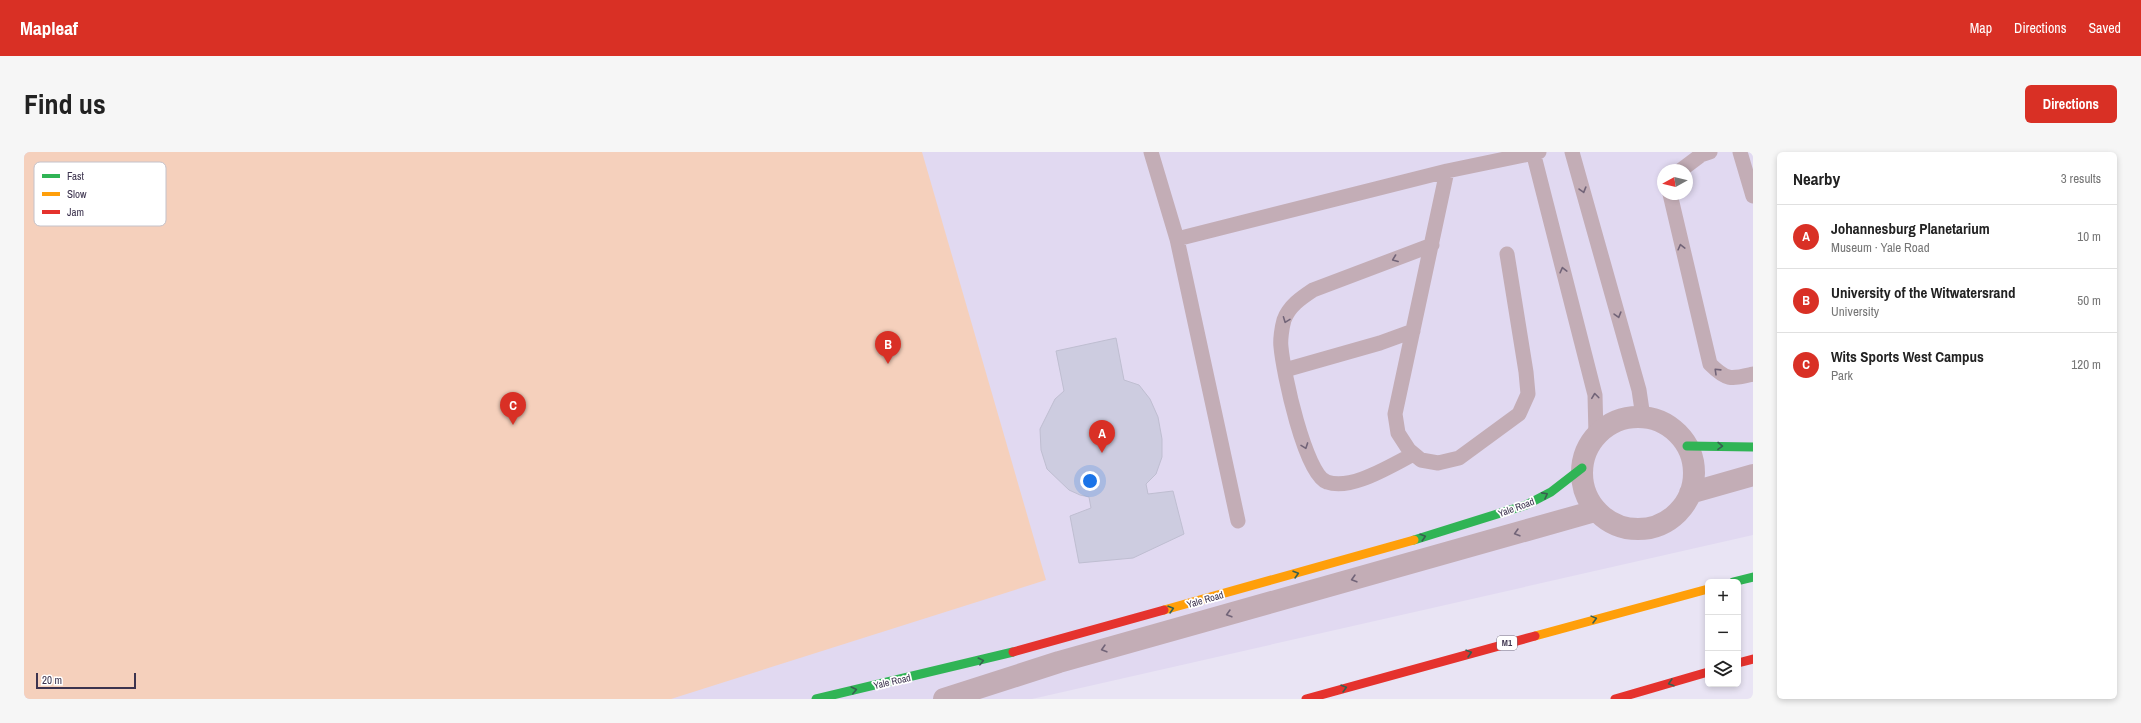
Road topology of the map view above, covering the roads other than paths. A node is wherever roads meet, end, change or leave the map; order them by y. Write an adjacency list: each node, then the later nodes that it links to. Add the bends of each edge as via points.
1 (1152, 152): 10 (lane)
2 (1535, 152): 7 (lane); 17 (lane, one-way to 2, via 1595,395)
3 (1572, 152): 16 (lane, one-way to 16, via 1640,390)
4 (1710, 152): 6 (lane)
5 (1740, 152): 8 (lane)
6 (1689, 164)
7 (1448, 171): 10 (lane); 11 (lane)
8 (1753, 196)
9 (1671, 200): 15 (lane, one-way to 9, via 1730,378 1722,376 1710,364)
10 (1177, 239): 25 (lane)
11 (1432, 244): 13 (lane); 14 (lane, one-way to 14, via 1313,290 1295,302 1284,320 1280,346)
12 (1507, 254): 20 (lane, via 1528,394 1519,414 1459,458 1438,463 1421,460)
13 (1413, 331): 14 (lane); 20 (lane, via 1395,414 1398,433)
14 (1285, 370): 20 (lane, one-way to 20, via 1295,419 1315,472 1325,482 1338,485 1360,480)
15 (1753, 374)
16 (1643, 417): 17 (street, via 1626,418 1610,424); 18 (street, via 1670,428)
17 (1596, 435): 21 (street, via 1586,450)
18 (1687, 446): 19 (main road, one-way to 19); 23 (street, via 1694,477)
19 (1753, 447)
20 (1414, 454)
21 (1582, 468): 24 (street, via 1587,498); 29 (main road, Yale Road, one-way to 21, via 1526,505 1551,492)
22 (1753, 475): 23 (street)
23 (1690, 493): 24 (street, via 1678,513 1659,526 1636,530 1614,525)
24 (1595, 511): 29 (street, Yale Road, one-way to 29)
25 (1238, 521)
26 (1753, 577): 27 (main road)
27 (1741, 580)
28 (1705, 590): 36 (main road, M1, one-way to 28)
29 (1155, 624): 33 (main road, Yale Road, one-way to 29, via 978,662); 35 (street, Yale Road, one-way to 35, via 1059,662)
30 (1753, 659): 31 (main road)
31 (1741, 662)
32 (1705, 673): 37 (main road, one-way to 37)
33 (839, 696): 34 (main road, Yale Road)
34 (816, 699)
35 (944, 699)
36 (1306, 699)
37 (1615, 699)

